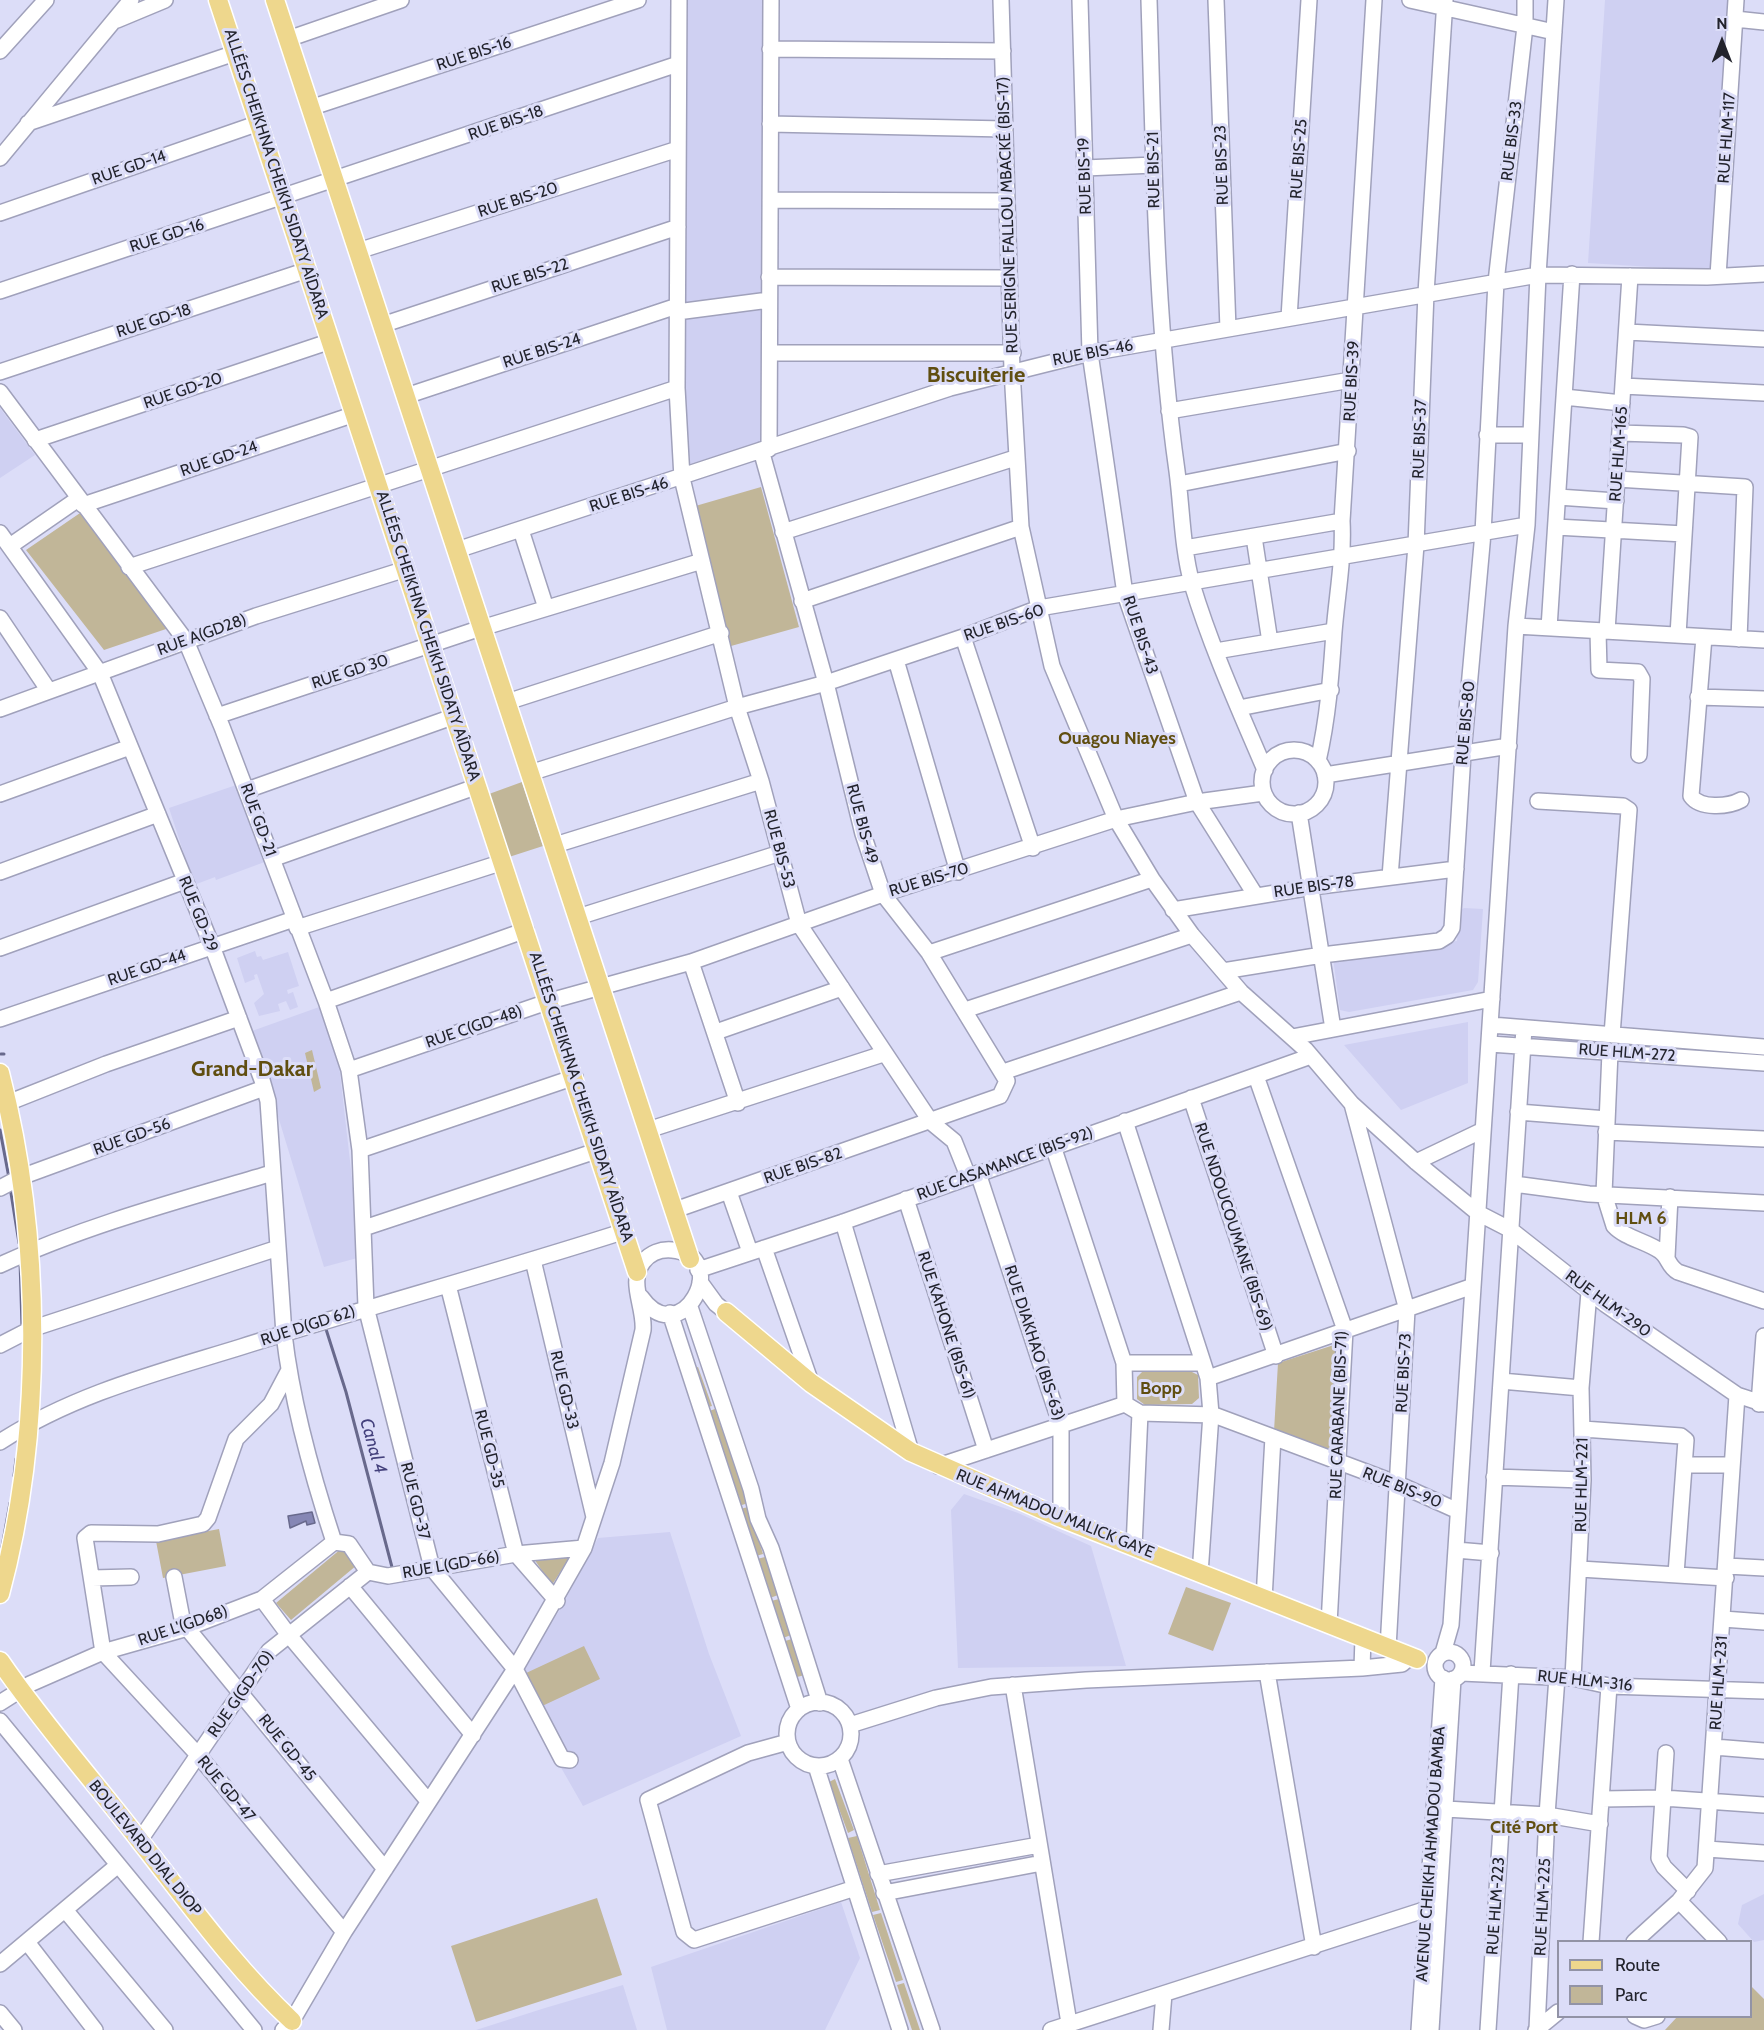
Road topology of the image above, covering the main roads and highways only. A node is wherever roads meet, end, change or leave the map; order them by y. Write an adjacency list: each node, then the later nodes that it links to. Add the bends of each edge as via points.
1 (218, 0): 6 (main road, ALLÉES CHEIKHNA CHEIKH SIDATY AÎDARA, via 382,485 406,568 435,644 455,716 552,1000)
2 (275, 0): 5 (main road, via 330,182 358,251 406,396 426,472 457,550 479,629 555,845 597,989)
3 (0, 1073): 4 (main road)
4 (4, 1104): 8 (main road, via 21,1177 31,1329 28,1424 16,1525)
5 (696, 1270)
6 (638, 1272)
7 (726, 1312): 9 (main road, RUE AHMADOU MALICK GAYE, via 811,1383 911,1452 938,1466)
8 (0, 1594)
9 (1414, 1658)
10 (0, 1661): 11 (main road, BOULEVARD DIAL DIOP)
11 (291, 2027)

